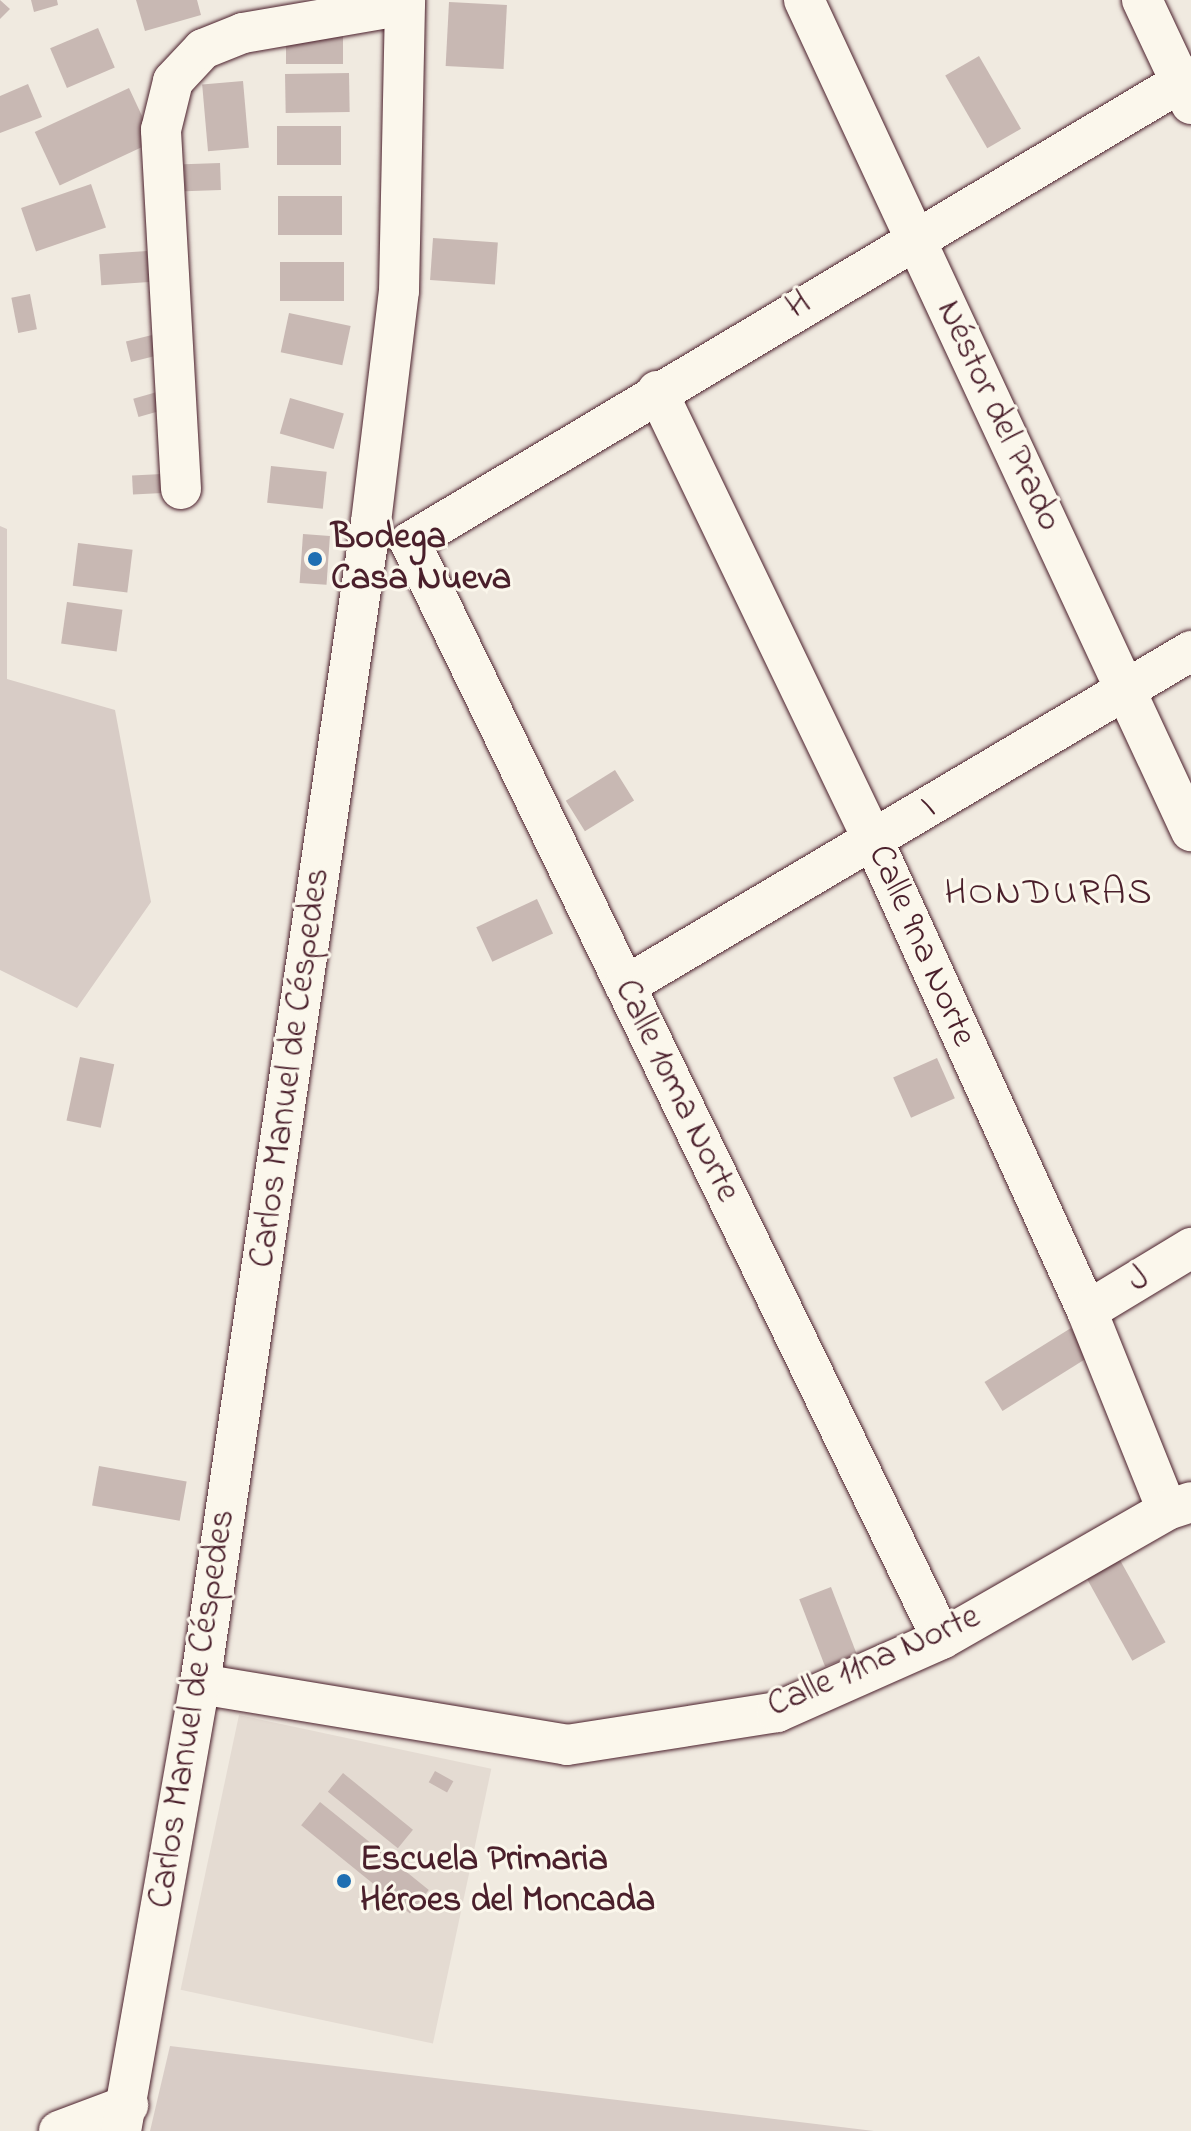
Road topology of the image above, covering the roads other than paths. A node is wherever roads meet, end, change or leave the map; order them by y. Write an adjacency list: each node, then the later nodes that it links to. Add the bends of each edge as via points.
1 (804, 0): 5 (street, Néstor del Prado)
2 (1142, 0): 4 (street)
3 (405, 3): 7 (street, via 243,33 203,49 173,81 161,130); 8 (street, Carlos Manuel de Céspedes, via 399,291)
4 (1187, 88): 5 (street, H)
5 (914, 237): 6 (street, H); 11 (street, Néstor del Prado)
6 (657, 391): 9 (street, H); 13 (street, Calle 9na Norte)
7 (181, 489)
8 (371, 522): 9 (street); 19 (street, Carlos Manuel de Céspedes)
9 (410, 542): 14 (street, Calle 10ma Norte)
10 (1191, 651): 11 (street, I)
11 (1124, 688): 12 (street, Néstor del Prado); 13 (street, I)
12 (1191, 831)
13 (874, 842): 14 (street, I); 16 (street, Calle 9na Norte)
14 (625, 986): 18 (street, Calle 10ma Norte)
15 (1191, 1248): 16 (street, J)
16 (1087, 1311): 17 (street, Calle 9na Norte)
17 (1179, 1506): 18 (street, Calle 11na Norte)
18 (942, 1639): 19 (street, Calle 11na Norte, via 777,1712 567,1745)
19 (200, 1684): 20 (street, Carlos Manuel de Céspedes)
20 (125, 2118): 21 (street)
21 (59, 2131)

